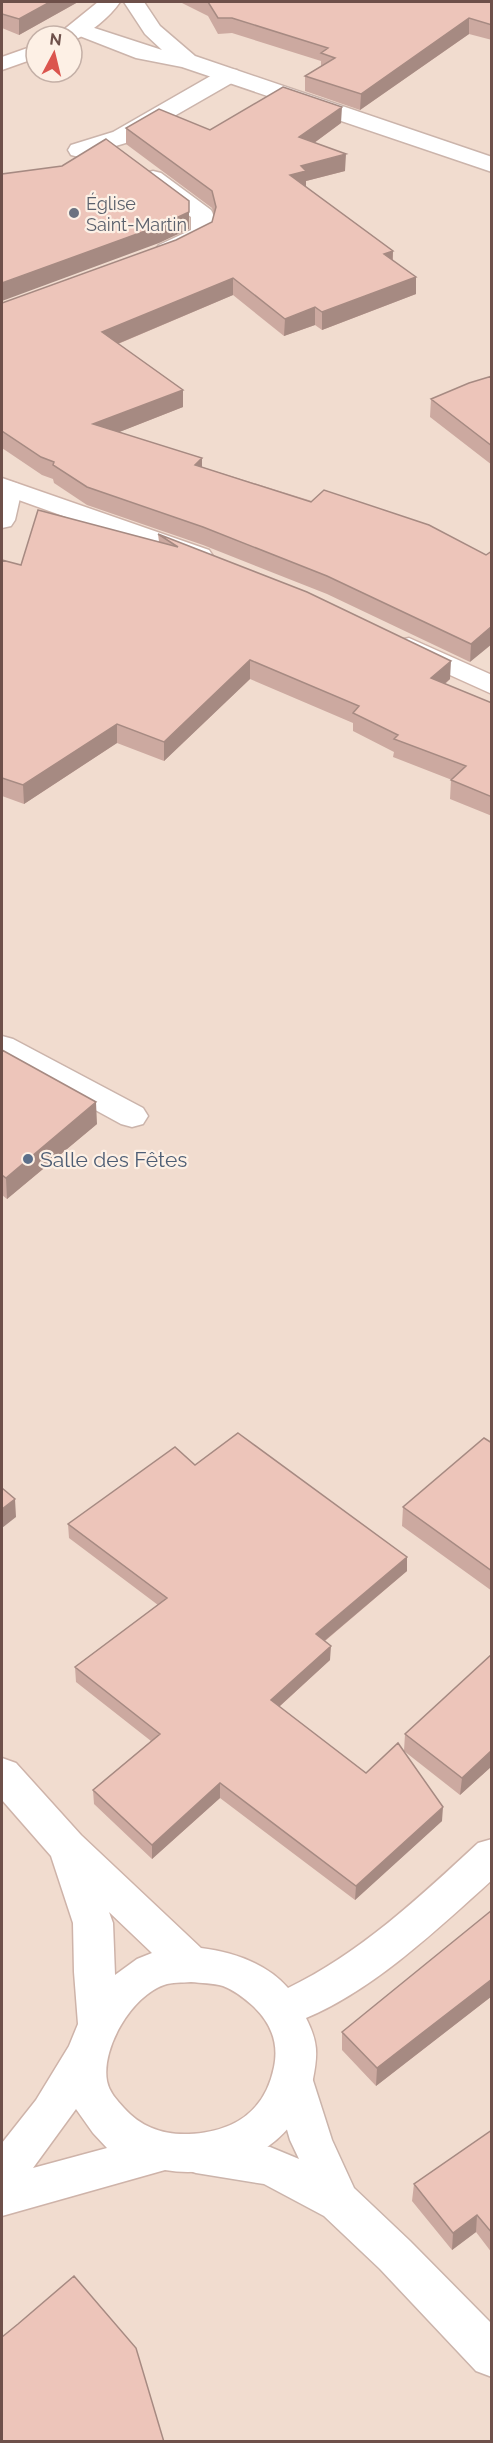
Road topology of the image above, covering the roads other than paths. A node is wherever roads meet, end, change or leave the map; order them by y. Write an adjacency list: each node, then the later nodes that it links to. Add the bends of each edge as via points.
1 (103, 17): 3 (street, via 152,30); 3 (street, via 144,53)
2 (24, 56): 4 (street)
3 (187, 61): 5 (street)
4 (2, 64)
5 (229, 75): 7 (street, via 121,137); 8 (street)
6 (79, 150): 7 (street)
7 (120, 153): 9 (street, via 203,215 202,233)
8 (492, 165)
9 (146, 258)
10 (5, 488): 11 (street); 12 (street)
11 (2, 520)
12 (219, 563)
13 (389, 637): 14 (street)
14 (492, 686)
15 (2, 1046): 16 (street)
16 (132, 1116)
17 (2, 1774): 18 (street)
18 (67, 1847): 20 (street); 22 (street, via 93,1923)
19 (492, 1855): 21 (street, via 346,1977)
20 (191, 1964): 21 (street, via 227,1970 259,1986); 22 (street, via 153,1970 124,1990)
21 (282, 2009): 23 (street, via 297,2043)
22 (92, 2040): 24 (street, via 85,2084 101,2114 128,2138); 25 (street, via 51,2113)
23 (294, 2081): 24 (street, via 282,2108 260,2132 230,2147); 27 (street, via 311,2140)
24 (179, 2153): 26 (street); 27 (street, via 270,2166)
25 (2, 2175)
26 (2, 2196)
27 (339, 2202): 28 (street)
28 (492, 2356)

